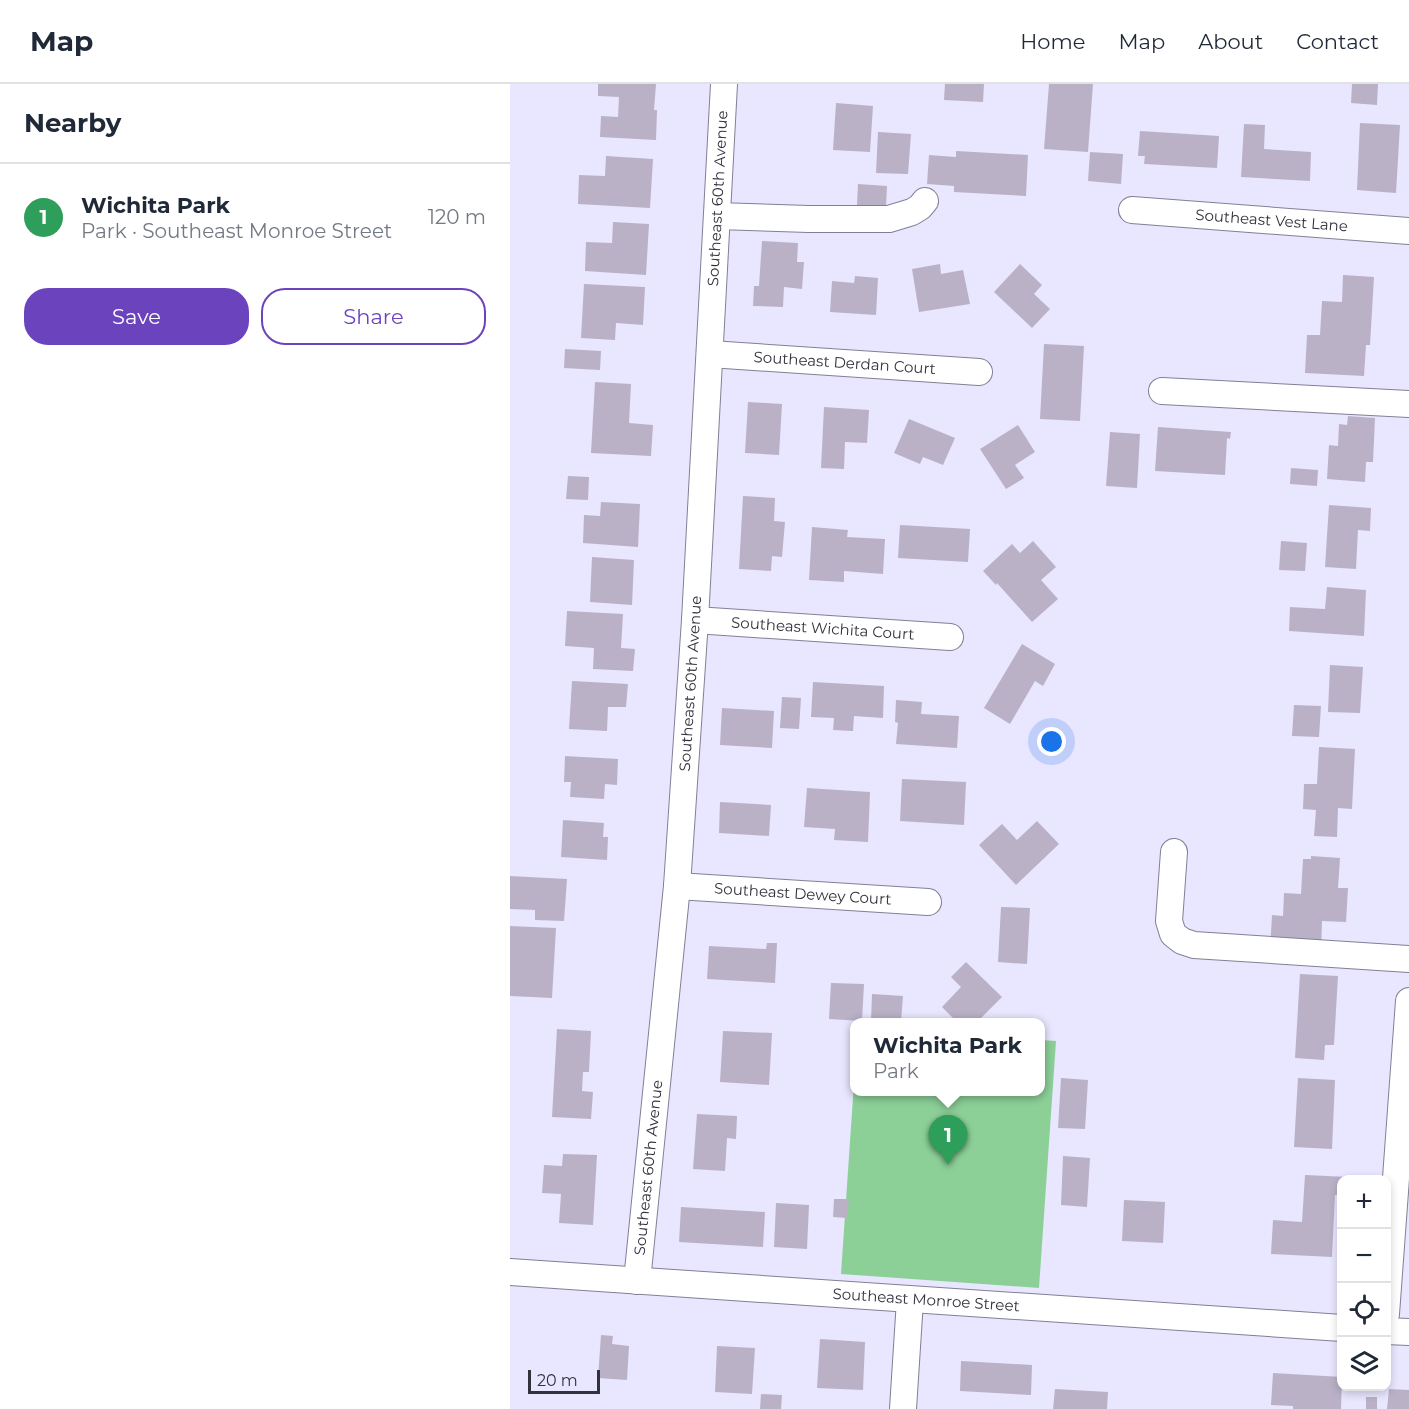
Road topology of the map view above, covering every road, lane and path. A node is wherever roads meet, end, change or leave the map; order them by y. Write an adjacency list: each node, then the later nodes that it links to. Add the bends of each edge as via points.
1 (724, 84): 4 (street, Southeast 60th Avenue)
2 (926, 201): 4 (street, via 912,212 889,219)
3 (1132, 210): 5 (street, Southeast Vest Lane)
4 (717, 216): 6 (street, Southeast 60th Avenue)
5 (1409, 231)
6 (710, 354): 7 (street, Southeast Derdan Court); 10 (street, Southeast 60th Avenue)
7 (979, 372)
8 (1162, 391): 9 (street)
9 (1409, 404)
10 (695, 620): 11 (street, Southeast Wichita Court); 13 (street, Southeast 60th Avenue)
11 (950, 637)
12 (1174, 852): 15 (street, via 1169,921 1173,934 1182,941 1194,945)
13 (677, 886): 14 (street, Southeast Dewey Court); 18 (street, Southeast 60th Avenue)
14 (928, 902)
15 (1409, 959)
16 (1409, 1001): 19 (street)
17 (510, 1272): 18 (street, Southeast Monroe Street)
18 (638, 1281): 20 (street, Southeast Monroe Street)
19 (1388, 1283)
20 (910, 1300): 21 (street, Southeast Monroe Street); 24 (street)
21 (1337, 1328)
22 (1391, 1330): 23 (street)
23 (1409, 1332)
24 (903, 1409)

